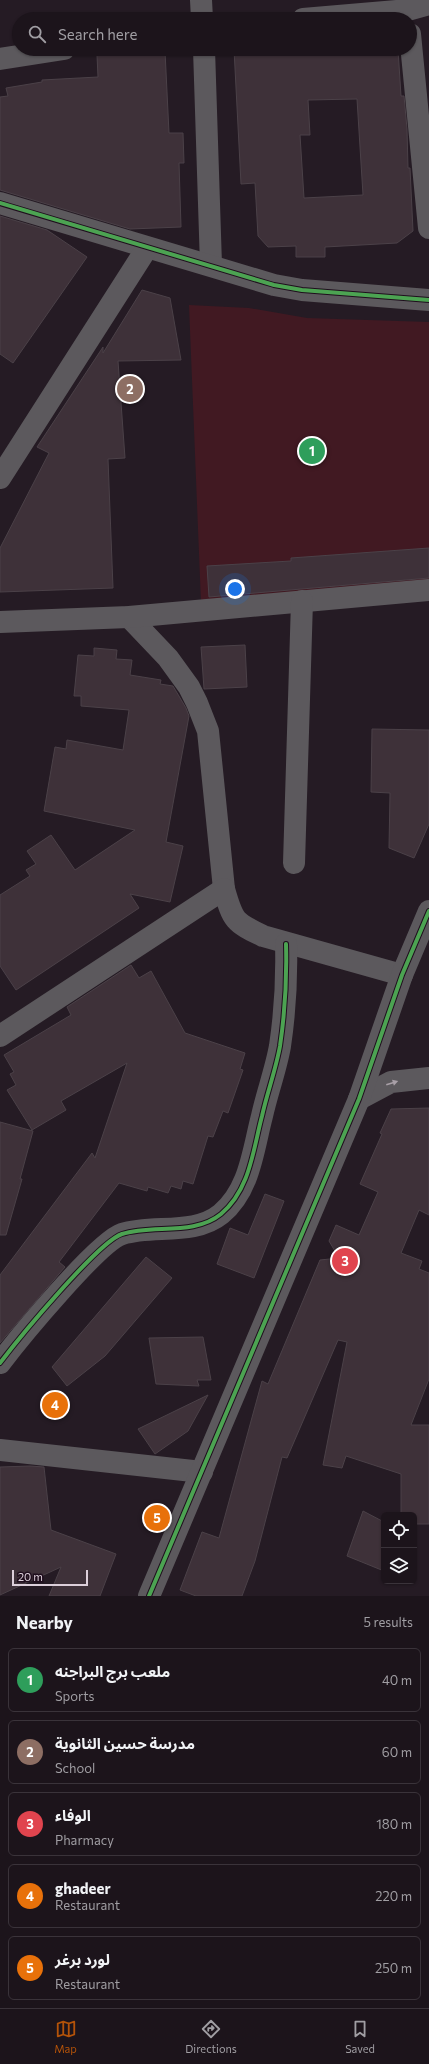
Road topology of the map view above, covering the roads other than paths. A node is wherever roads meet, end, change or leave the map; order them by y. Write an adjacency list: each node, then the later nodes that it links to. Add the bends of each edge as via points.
1 (201, 0): 3 (street)
2 (429, 4): 4 (street)
3 (202, 12)
4 (412, 12)
5 (19, 56): 8 (street)
6 (204, 56): 12 (street)
7 (412, 56): 10 (street)
8 (0, 59)
9 (0, 202): 11 (street)
10 (429, 228)
11 (147, 248): 12 (street); 14 (street)
12 (211, 265): 13 (street, via 251,279 302,290)
13 (429, 300)
14 (0, 478)
15 (429, 590): 16 (street)
16 (302, 602): 17 (street); 19 (street)
17 (129, 617): 18 (street); 20 (street, via 168,658 189,687 208,731)
18 (0, 622)
19 (294, 863)
20 (224, 889): 22 (street, via 232,916 246,928); 24 (street)
21 (429, 911): 23 (street)
22 (286, 944): 23 (street); 27 (street, via 288,984 280,1047 246,1181 231,1205 220,1215 202,1224 134,1231 111,1240 73,1278)
23 (402, 975): 26 (street)
24 (0, 1036)
25 (429, 1078): 26 (street, one-way to 25, via 391,1082)
26 (359, 1099): 29 (street)
27 (0, 1363)
28 (0, 1450): 29 (street)
29 (202, 1472): 30 (street)
30 (149, 1596)

